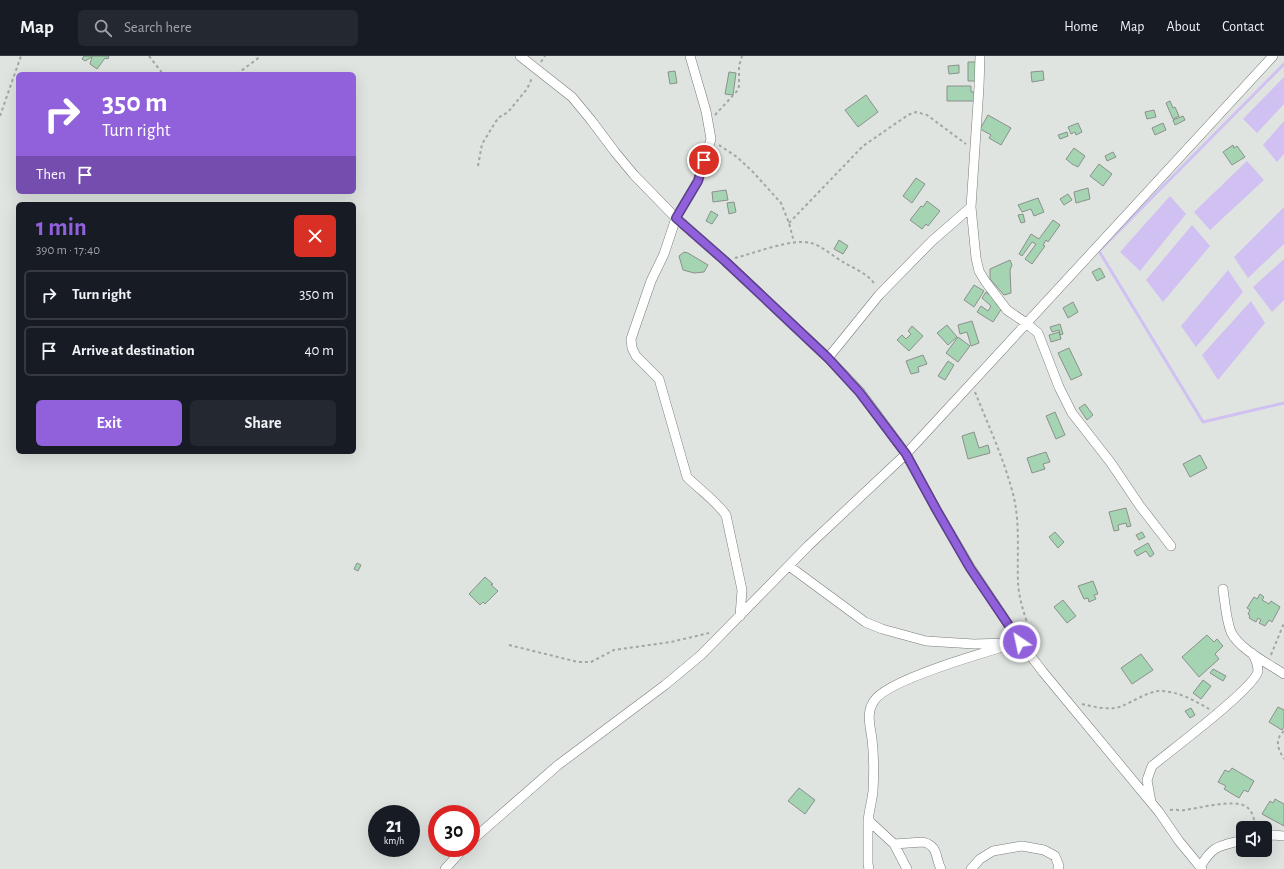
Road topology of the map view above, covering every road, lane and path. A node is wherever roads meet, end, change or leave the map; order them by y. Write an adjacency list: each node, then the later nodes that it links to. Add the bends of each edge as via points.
1 (21, 56): 12 (path)
2 (149, 56): 10 (path)
3 (261, 56): 11 (path)
4 (520, 56): 9 (street)
5 (690, 56): 13 (street)
6 (742, 56): 13 (path, via 738,90)
7 (980, 56): 15 (street)
8 (1273, 56): 23 (street)
9 (536, 70): 16 (path, via 527,89 508,112 498,118 482,144); 18 (street, via 572,96 634,175)
10 (161, 72)
11 (240, 72)
12 (0, 116)
13 (708, 123): 14 (street)
14 (711, 139): 18 (street, via 698,181); 19 (path, via 753,172 780,203)
15 (975, 151): 17 (street); 19 (path, via 927,115 916,112 908,115 863,146)
16 (478, 166)
17 (970, 207): 22 (street, via 932,241); 23 (street, via 979,271 1007,310)
18 (676, 218): 21 (street); 30 (street, via 631,339 632,348 636,356 659,379 687,477 719,505 726,515 742,590)
19 (789, 223): 20 (path)
20 (794, 242): 21 (path); 22 (path, via 811,243 822,248 834,258 870,278)
21 (725, 261): 24 (street)
22 (879, 296): 24 (street)
23 (1026, 323): 25 (street); 27 (street, via 1039,336 1072,413)
24 (828, 358): 26 (street, via 860,393)
25 (971, 383): 26 (street); 35 (path, via 998,449 1014,499 1019,545 1018,584)
26 (906, 454): 28 (street); 33 (street, via 970,568)
27 (1170, 546)
28 (789, 566): 30 (street); 33 (street, via 865,622 882,629 926,641 974,644)
29 (1223, 589): 36 (street, via 1232,633)
30 (740, 616): 32 (street)
31 (1284, 623): 37 (path)
32 (728, 628): 34 (path, via 671,642 614,650 591,662 578,662); 47 (street, via 685,670 558,765)
33 (1020, 642): 39 (street); 45 (street, via 946,664 886,690 874,700 868,723 874,771)
34 (509, 645)
35 (1036, 649)
36 (1252, 653): 37 (street); 40 (street, via 1258,666 1254,680)
37 (1268, 663): 38 (street)
38 (1284, 674)
39 (1067, 701): 40 (path, via 1109,708 1121,706 1158,691 1178,694); 43 (street)
40 (1217, 713): 43 (street, via 1152,766 1147,780)
41 (1284, 731): 42 (path, via 1277,741)
42 (1284, 759)
43 (1152, 805): 44 (street)
44 (1159, 812): 46 (path, via 1237,804 1251,811); 53 (street)
45 (868, 820): 51 (street); 55 (street)
46 (1254, 821)
47 (480, 833)
48 (1272, 835): 49 (street)
49 (1284, 836)
50 (1236, 842): 53 (street, via 1213,849)
51 (894, 844): 56 (street); 57 (street, via 928,843 936,852)
52 (456, 857): 54 (street)
53 (1201, 868)
54 (445, 869)
55 (869, 869)
56 (907, 869)
57 (941, 869)
58 (971, 869): 59 (street, via 980,859 993,851 1022,846 1044,850 1055,856)
59 (1058, 869)

